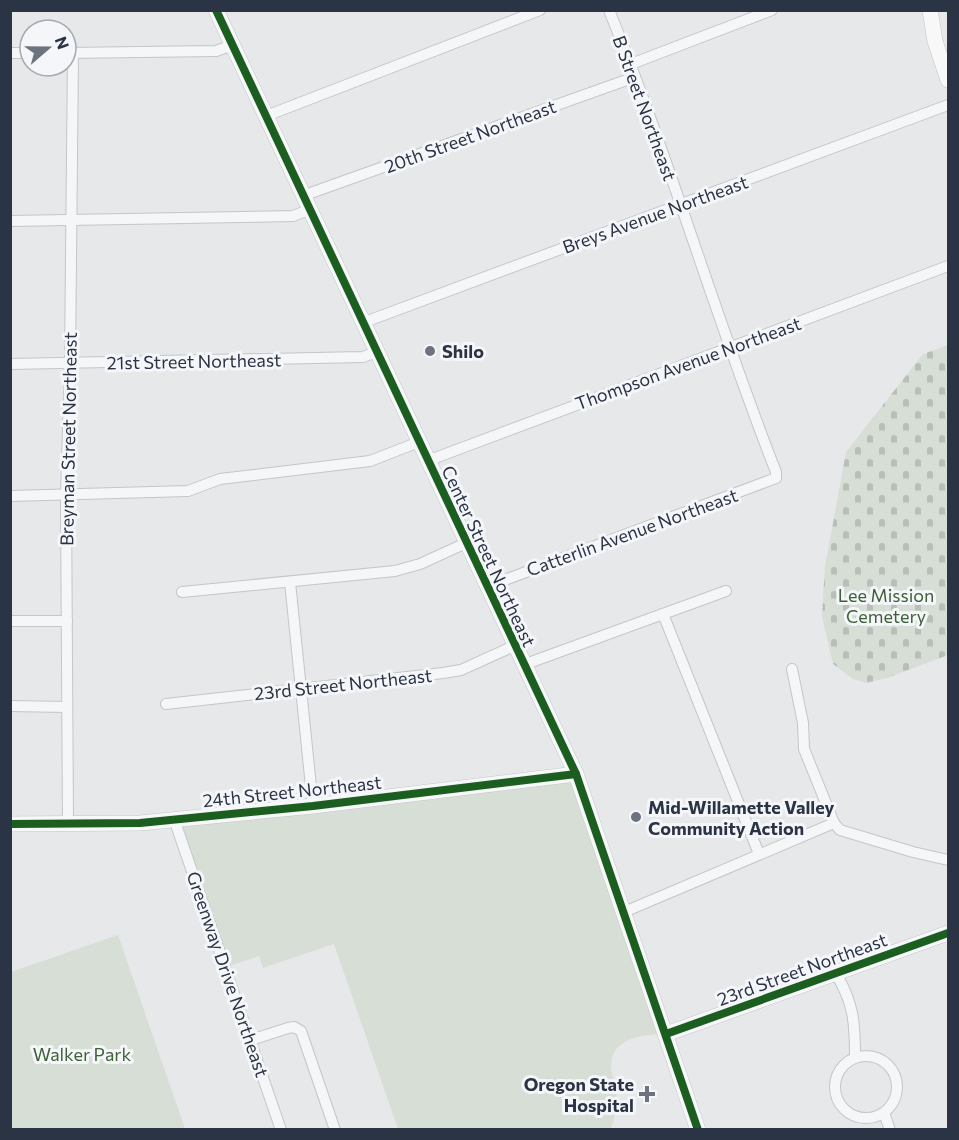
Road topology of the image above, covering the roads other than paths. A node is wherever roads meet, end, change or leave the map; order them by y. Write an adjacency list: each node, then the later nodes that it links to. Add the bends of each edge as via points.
1 (216, 10): 6 (main road, Center Street Northeast)
2 (540, 10): 13 (street)
3 (609, 10): 8 (street, B Street Northeast)
4 (772, 10): 8 (street)
5 (930, 10): 9 (main road)
6 (232, 45): 7 (street, via 216,51); 13 (main road, Center Street Northeast)
7 (78, 53)
8 (631, 64): 10 (street, B Street Northeast)
9 (947, 72)
10 (635, 77): 14 (street, 20th Street Northeast); 15 (street, B Street Northeast)
11 (70, 78): 16 (street, Breyman Street Northeast)
12 (948, 105): 15 (street, Breys Avenue Northeast)
13 (266, 116): 14 (main road, Center Street Northeast)
14 (308, 202): 16 (street, 20th Street Northeast, via 293,216); 19 (main road, Center Street Northeast)
15 (680, 204): 19 (street, Breys Avenue Northeast); 20 (street, B Street Northeast)
16 (72, 220): 17 (street, 20th Street Northeast); 22 (street, Breyman Street Northeast)
17 (10, 221)
18 (948, 266): 20 (street, Thompson Avenue Northeast)
19 (362, 323): 21 (main road, Center Street Northeast)
20 (730, 348): 25 (street, Thompson Avenue Northeast); 26 (street, B Street Northeast)
21 (376, 352): 22 (street, 21st Street Northeast, via 363,357); 24 (main road, Center Street Northeast)
22 (70, 363): 23 (street, 21st Street Northeast); 28 (street, Breyman Street Northeast)
23 (10, 364)
24 (419, 442): 25 (main road, Center Street Northeast); 28 (street, via 370,461 220,479 188,491)
25 (427, 461): 29 (main road, Center Street Northeast)
26 (776, 478): 31 (street, Catterlin Avenue Northeast)
27 (10, 496): 28 (street)
28 (66, 496): 36 (street, Breyman Street Northeast)
29 (466, 543): 30 (street, via 410,568); 31 (main road, Center Street Northeast)
30 (290, 582): 33 (street); 40 (street)
31 (486, 587): 37 (main road, Center Street Northeast)
32 (726, 591): 34 (street)
33 (182, 592)
34 (663, 614): 38 (street); 50 (street)
35 (10, 621): 36 (street)
36 (67, 621): 43 (street, Breyman Street Northeast)
37 (514, 646): 38 (main road, Center Street Northeast); 40 (street, 23rd Street Northeast, via 460,670)
38 (523, 665): 44 (main road, Center Street Northeast)
39 (792, 669): 47 (street, via 804,749)
40 (301, 689): 41 (street, 23rd Street Northeast); 45 (street)
41 (166, 704)
42 (10, 706): 43 (street)
43 (67, 707): 49 (street, Breyman Street Northeast)
44 (576, 774): 45 (main road, 24th Street Northeast); 52 (main road, Center Street Northeast)
45 (313, 806): 46 (main road, 24th Street Northeast)
46 (174, 819): 49 (main road, 24th Street Northeast); 56 (street, Greenway Drive Northeast)
47 (834, 823): 50 (street); 51 (street, via 840,830)
48 (10, 824): 49 (main road, 24th Street Northeast)
49 (68, 825)
50 (759, 854): 52 (street)
51 (948, 860)
52 (624, 912): 55 (main road, Center Street Northeast)
53 (948, 933): 54 (main road, 23rd Street Northeast)
54 (836, 974): 55 (main road, 23rd Street Northeast); 57 (street, via 853,1013)
55 (666, 1034): 61 (main road, Center Street Northeast)
56 (251, 1040): 59 (street, Greenway Drive Northeast); 60 (street, via 288,1028 301,1031)
57 (855, 1057): 58 (street, via 865,1055 884,1061 896,1077 896,1097); 58 (street, via 836,1079 841,1105 865,1118)
58 (884, 1113): 62 (street)
59 (281, 1130)
60 (335, 1130)
61 (698, 1130)
62 (890, 1130)

